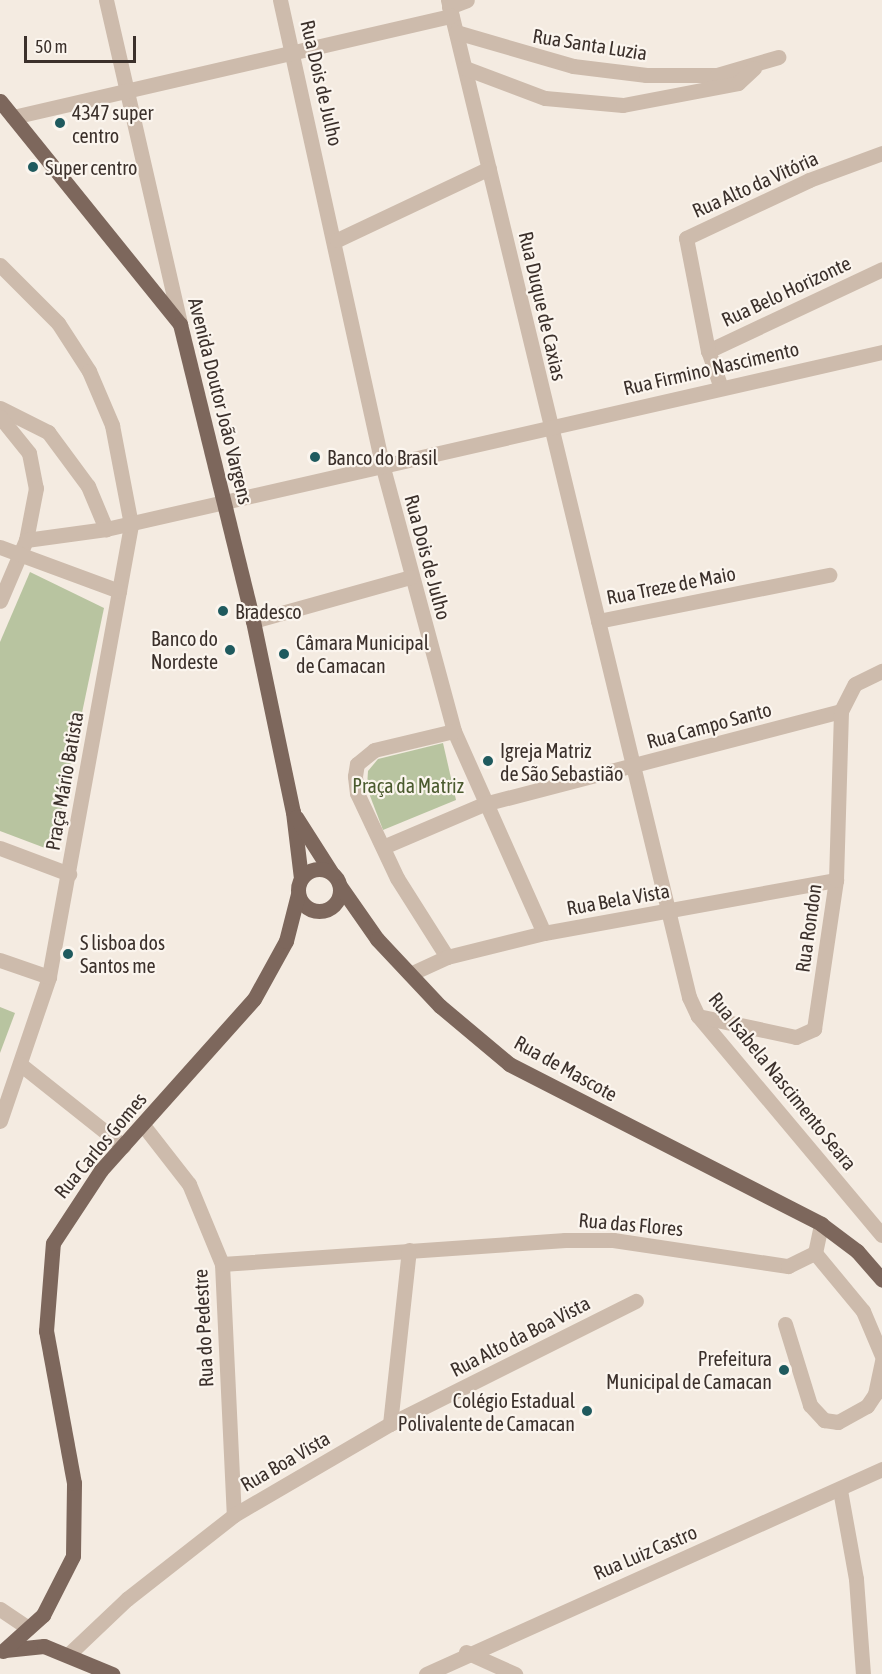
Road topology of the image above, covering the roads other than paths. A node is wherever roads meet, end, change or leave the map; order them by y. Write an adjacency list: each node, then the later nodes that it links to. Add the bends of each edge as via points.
1 (106, 0): 10 (street, Avenida Doutor João Vargens)
2 (280, 0): 6 (street, Rua Dois de Julho)
3 (467, 0): 4 (street)
4 (450, 8): 5 (street, Rua Duque de Caxias); 6 (street)
5 (456, 32): 8 (street, Rua Santa Luzia, via 519,53 606,72 717,75); 9 (street, Rua Duque de Caxias)
6 (293, 53): 10 (street); 15 (street, Rua Dois de Julho)
7 (778, 57): 8 (street, Rua Santa Luzia)
8 (756, 66): 9 (street, Rua Santa Luzia, via 738,83 623,105 545,98)
9 (465, 68): 14 (street, Rua Duque de Caxias)
10 (128, 90): 12 (street); 18 (street, Avenida Doutor João Vargens)
11 (0, 101): 12 (main road)
12 (13, 117): 18 (main road)
13 (882, 153): 19 (street, Rua Alto da Vitória, via 809,180 686,238)
14 (489, 168): 15 (street); 24 (street, Rua Duque de Caxias)
15 (337, 240): 25 (street, Rua Dois de Julho)
16 (0, 265): 27 (street, via 58,323 89,371 112,425)
17 (882, 269): 19 (street, Rua Belo Horizonte)
18 (180, 324): 26 (main road, Avenida Doutor João Vargens)
19 (708, 351): 21 (street, Rua Alto da Vitória)
20 (882, 352): 21 (street, Rua Firmino Nascimento)
21 (720, 385): 24 (street, Rua Firmino Nascimento)
22 (0, 408): 28 (street, via 48,432 88,486)
23 (0, 417): 29 (street, via 29,453 34,468 36,489)
24 (549, 427): 25 (street, Rua Firmino Nascimento); 36 (street, Rua Duque de Caxias)
25 (382, 464): 26 (street, Rua Firmino Nascimento); 32 (street, Rua Dois de Julho)
26 (224, 505): 27 (street, Rua Firmino Nascimento); 35 (main road, Avenida Doutor João Vargens)
27 (131, 525): 28 (street, Rua Firmino Nascimento); 33 (street, Praça Mário Batista)
28 (106, 529): 29 (street, Rua Firmino Nascimento)
29 (24, 545): 30 (street); 33 (street); 34 (street)
30 (0, 547)
31 (829, 574): 36 (street, Rua Treze de Maio)
32 (411, 577): 35 (street); 39 (street, Rua Dois de Julho)
33 (119, 591): 46 (street, Praça Mário Batista)
34 (0, 601)
35 (253, 621): 42 (main road, Avenida Doutor João Vargens)
36 (598, 621): 40 (street, Rua Treze de Maio)
37 (882, 671): 38 (street, via 855,684)
38 (841, 711): 40 (street, Rua Campo Santo); 48 (street, Rua Rondon)
39 (454, 731): 41 (street, Rua Dois de Julho); 43 (street, via 374,750 357,764 357,793)
40 (632, 767): 41 (street, Rua Campo Santo); 51 (street, Rua Isabela Nascimento Seara)
41 (484, 804): 43 (street, Rua Campo Santo); 52 (street, Rua Dois de Julho)
42 (293, 812): 45 (main road, Avenida Doutor João Vargens); 47 (main road, Avenida Doutor João Vargens)
43 (383, 847): 53 (street)
44 (0, 848): 46 (street)
45 (331, 872): 47 (main road, via 315,869); 49 (main road)
46 (69, 874): 56 (street, Praça Mário Batista)
47 (301, 878): 50 (main road)
48 (836, 880): 51 (street, Rua Bela Vista); 57 (street, Rua Rondon, via 810,1035 796,1037)
49 (340, 886): 50 (main road, via 337,902 323,911 307,908); 55 (main road, Rua de Mascote, via 376,938)
50 (298, 894): 60 (main road, Rua Carlos Gomes, via 286,941 254,999)
51 (668, 912): 52 (street, Rua Bela Vista); 57 (street, Rua Isabela Nascimento Seara)
52 (544, 933): 53 (street, Rua Bela Vista)
53 (447, 957): 55 (street, Rua Bela Vista)
54 (0, 960): 56 (street)
55 (410, 974): 62 (main road, Rua de Mascote, via 509,1064)
56 (49, 977): 58 (street, Praça Mário Batista)
57 (698, 1016): 63 (street, Rua Isabela Nascimento Seara)
58 (20, 1064): 59 (street, Praça Mário Batista); 61 (street)
59 (0, 1121)
60 (143, 1125): 61 (main road, Rua Carlos Gomes); 66 (street, Rua do Pedestre, via 189,1184)
61 (123, 1146): 77 (main road, Rua Carlos Gomes, via 74,1203 53,1243 46,1331 77,1522 66,1578)
62 (821, 1224): 65 (street); 67 (main road, Rua de Mascote, via 857,1251)
63 (882, 1235)
64 (409, 1250): 65 (street, Rua das Flores, via 613,1240 788,1266); 66 (street, Rua das Flores); 72 (street)
65 (815, 1253): 70 (street, via 863,1311)
66 (222, 1264): 75 (street, Rua do Pedestre)
67 (882, 1280)
68 (636, 1301): 72 (street, Rua Alto da Boa Vista)
69 (785, 1324): 71 (street, via 810,1405 824,1420 838,1422 867,1406 875,1394)
70 (882, 1356)
71 (882, 1361)
72 (390, 1424): 75 (street, Rua Boa Vista)
73 (882, 1469): 74 (street, Rua Luiz Castro)
74 (840, 1490): 79 (street, Rua Luiz Castro); 85 (street, via 856,1579)
75 (234, 1515): 80 (street, Rua Boa Vista, via 127,1599)
76 (0, 1609): 77 (street)
77 (28, 1628): 78 (main road, Rua Carlos Gomes)
78 (1, 1650): 80 (main road, via 36,1646)
79 (466, 1652): 83 (street, Rua Luiz Castro); 84 (street)
80 (70, 1653): 81 (main road)
81 (91, 1669): 82 (main road)
82 (112, 1674)
83 (426, 1674)
84 (514, 1674)
85 (863, 1674)

